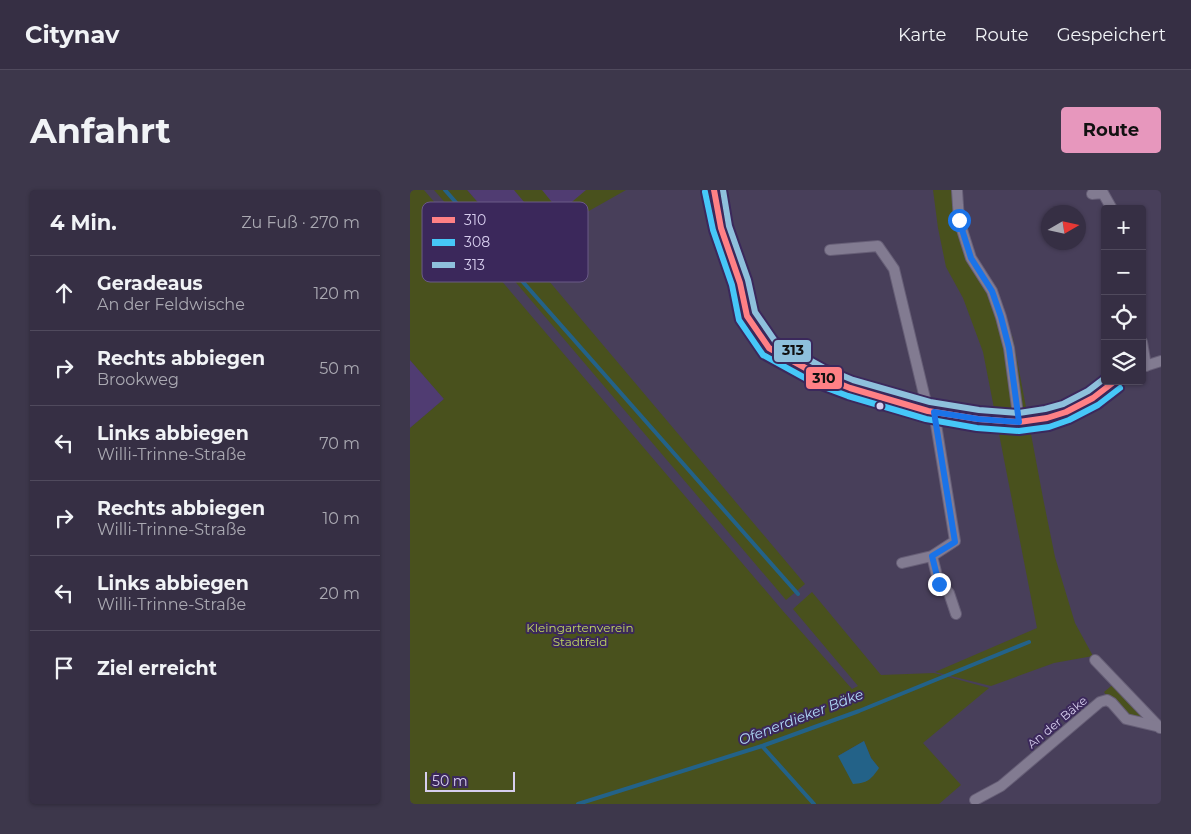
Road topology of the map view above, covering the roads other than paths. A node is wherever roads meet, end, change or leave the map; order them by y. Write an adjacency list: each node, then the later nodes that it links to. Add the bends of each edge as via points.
1 (957, 190): 10 (street, via 959,220 971,258 992,291 1009,348)
2 (1092, 194): 3 (street, via 1104,193)
3 (1110, 205)
4 (830, 250): 9 (street, via 878,246 894,269)
5 (744, 301): 9 (street, via 747,316 769,348 850,388)
6 (1161, 361): 7 (street)
7 (1146, 365)
8 (1109, 385): 10 (street, via 1066,412)
9 (931, 411): 10 (street); 11 (street, via 955,542)
10 (1019, 422)
11 (932, 556): 12 (street); 13 (street, via 939,584 949,593)
12 (902, 563)
13 (956, 614)
14 (1095, 660): 15 (street)
15 (1160, 728): 16 (street, An der Bäke, via 1126,719 1112,703 1107,700 1100,702 1001,786)
16 (975, 800)

